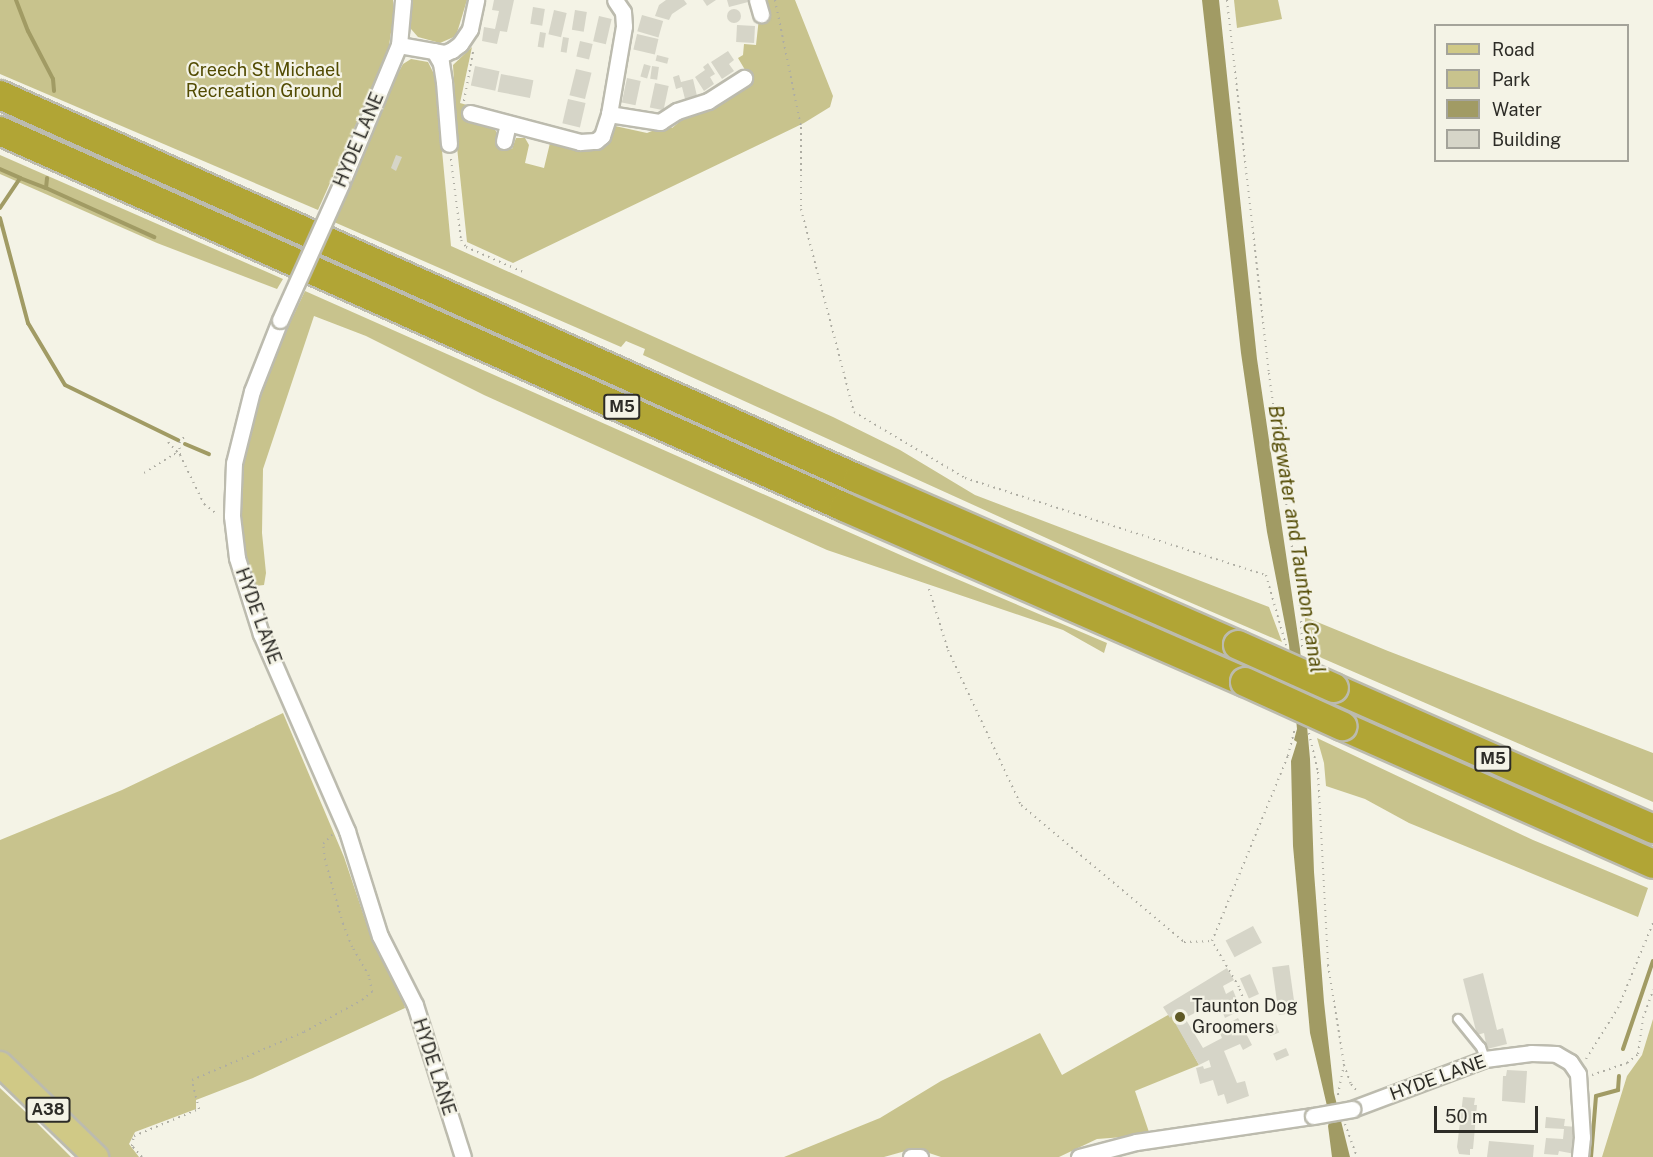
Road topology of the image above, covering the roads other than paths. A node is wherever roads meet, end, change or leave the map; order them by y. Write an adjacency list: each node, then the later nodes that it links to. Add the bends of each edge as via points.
1 (403, 0): 4 (street, HYDE LANE)
2 (476, 0): 5 (street, via 470,29 460,44 445,53)
3 (616, 0): 9 (street, via 623,12 624,26)
4 (399, 45): 5 (street); 20 (street, HYDE LANE, bridge, via 252,391 234,463 232,516 237,558 251,609 344,823 380,936 415,1005)
5 (434, 51): 13 (street, via 441,63)
6 (744, 78): 9 (street, via 708,101 677,111 660,122)
7 (0, 95): 14 (highway, M5, bridge)
8 (470, 113): 10 (street)
9 (609, 114): 10 (street, via 602,136 591,142)
10 (508, 123): 12 (street)
11 (0, 131): 15 (highway, M5, bridge)
12 (504, 141)
13 (449, 144)
14 (1653, 829)
15 (1653, 864)
16 (1458, 1019): 17 (lane, via 1481,1047)
17 (1485, 1059): 23 (street, HYDE LANE, bridge, via 1352,1111 1136,1142); 24 (street, HYDE LANE, via 1530,1053 1556,1054 1569,1062 1577,1076)
18 (0, 1064): 19 (main road, A38)
19 (96, 1157)
20 (464, 1157)
21 (910, 1157): 22 (street)
22 (920, 1157)
23 (1079, 1157)
24 (1580, 1157)

